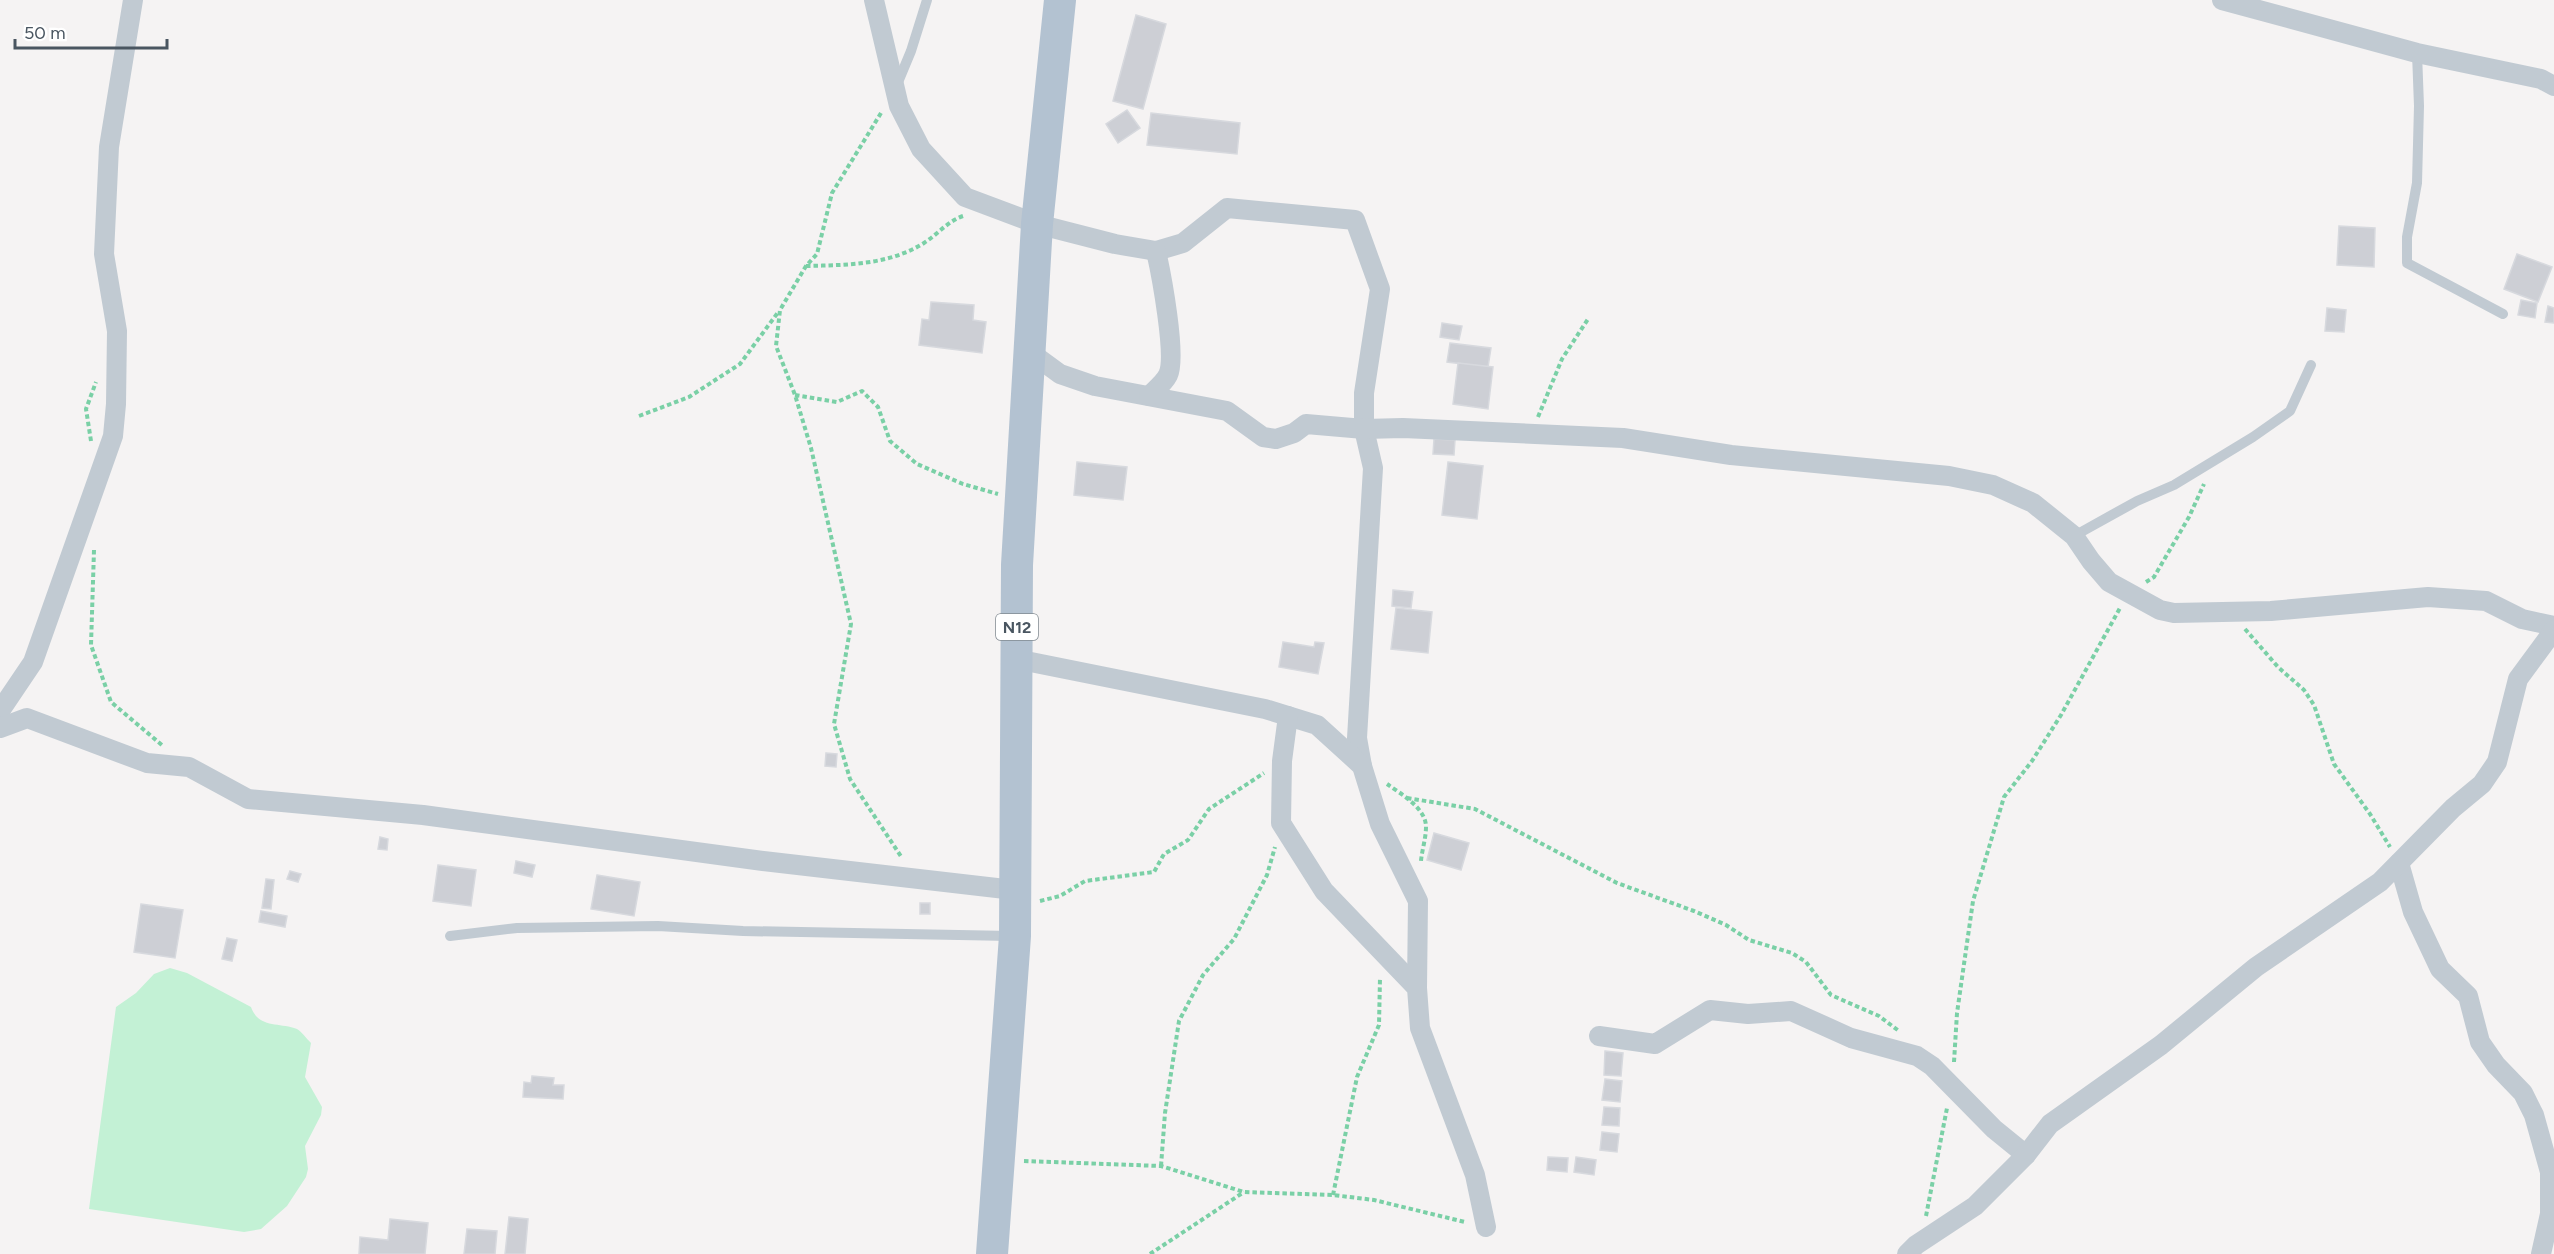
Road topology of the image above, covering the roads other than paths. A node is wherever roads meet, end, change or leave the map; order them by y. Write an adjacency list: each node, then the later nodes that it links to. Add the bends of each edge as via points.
1 (133, 0): 19 (street, via 109,147 104,254 117,331 113,436 33,662)
2 (874, 0): 8 (street)
3 (927, 0): 8 (lane)
4 (1060, 0): 9 (main road, N12)
5 (2222, 0): 6 (street)
6 (2417, 53): 7 (street); 11 (lane, via 2418,183 2407,237 2407,263)
7 (2554, 86)
8 (895, 88): 9 (street, via 899,106 921,149 965,197)
9 (1037, 224): 10 (street); 12 (main road, N12)
10 (1156, 251): 14 (street, via 1171,359 1168,375); 15 (street, via 1183,243 1227,208 1354,220 1380,289 1364,393)
11 (2503, 314)
12 (1030, 352): 14 (street, via 1060,374 1095,386); 18 (main road, N12)
13 (2311, 366): 16 (lane, via 2289,411 2174,485)
14 (1149, 396): 15 (street, via 1227,411 1263,437 1276,439 1305,424)
15 (1364, 429): 16 (street, via 1623,438 1731,455 1949,476 1993,485 2032,503); 22 (street, via 1373,468 1357,738)
16 (2074, 536): 17 (street, via 2109,582 2160,610 2174,613 2231,613 2428,597 2486,601 2522,619)
17 (2554, 628): 23 (street, via 2518,679 2497,762 2482,784)
18 (1016, 659): 20 (street); 24 (main road, N12)
19 (0, 711)
20 (1288, 716): 22 (street, via 1317,724); 26 (street, via 1282,761 1281,823 1324,891)
21 (0, 728): 24 (street, via 27,718 147,764 189,767 248,799 423,815 916,879)
22 (1362, 766): 26 (street, via 1380,824 1418,901)
23 (2399, 863): 28 (street, via 2380,882 2256,967 2170,1038 2050,1124); 32 (street, via 2413,912 2440,969 2468,996 2480,1042 2523,1093 2534,1115 2550,1172 2550,1214)
24 (1014, 911): 25 (lane, via 742,931 658,926 517,928); 30 (main road, N12)
25 (450, 936)
26 (1417, 988): 29 (street, via 1420,1028 1475,1175)
27 (1599, 1036): 28 (street, via 1655,1044 1710,1010 1748,1014 1791,1011 1851,1038 1917,1056)
28 (2026, 1155): 31 (street, via 1975,1206)
29 (1486, 1227)
30 (992, 1254)
31 (1907, 1254)
32 (2541, 1254)

